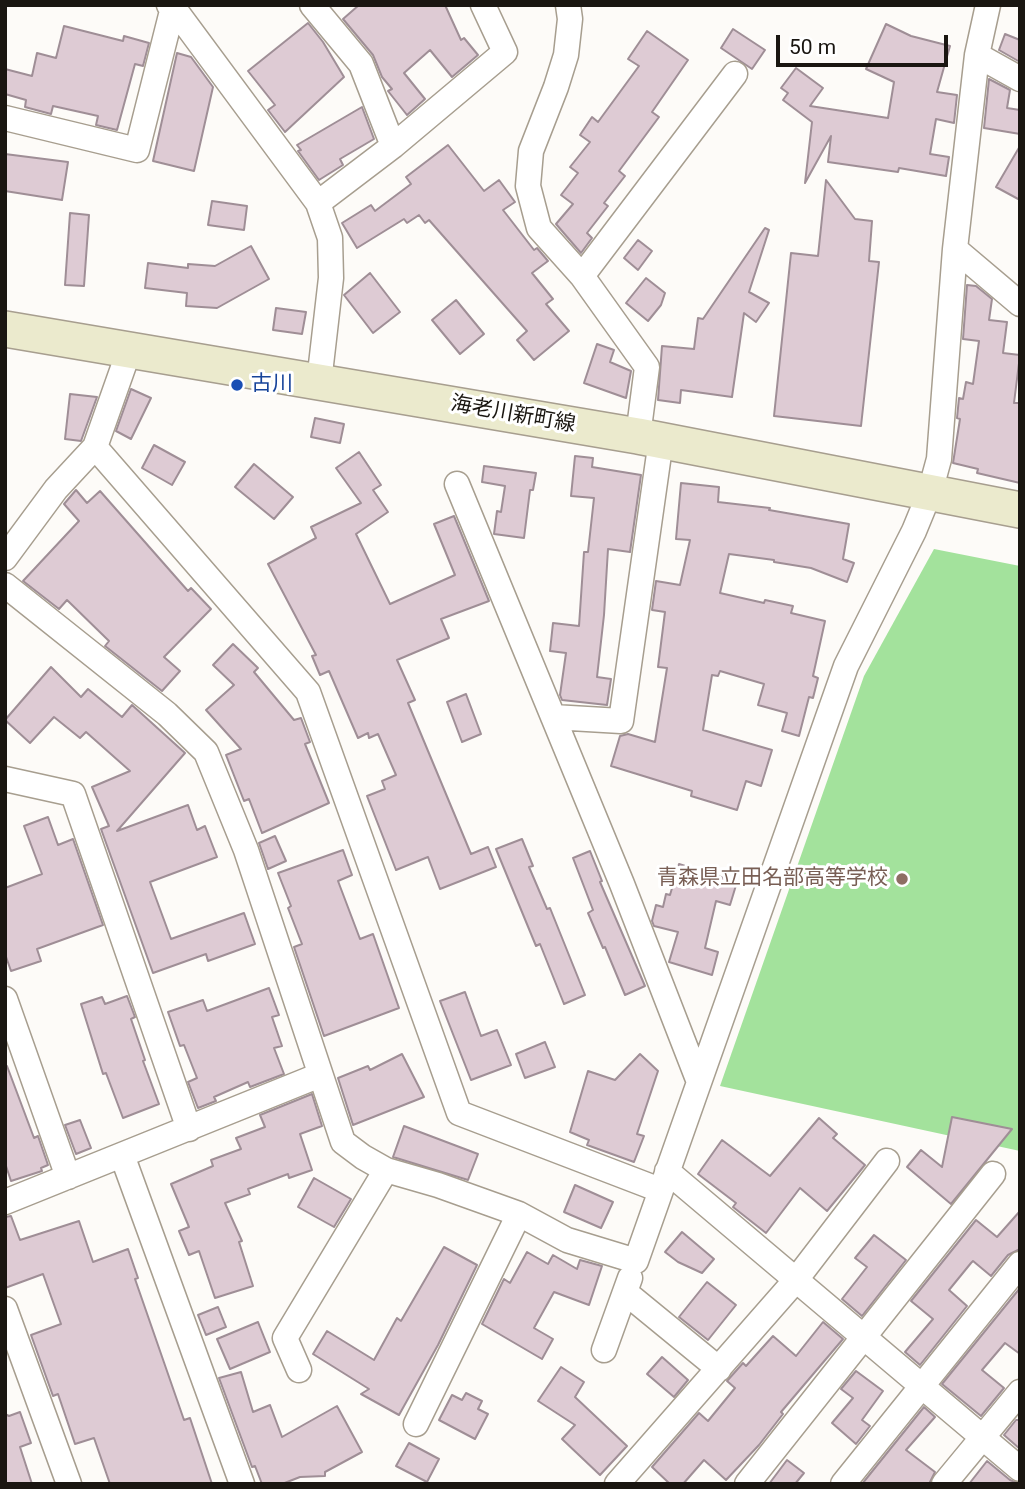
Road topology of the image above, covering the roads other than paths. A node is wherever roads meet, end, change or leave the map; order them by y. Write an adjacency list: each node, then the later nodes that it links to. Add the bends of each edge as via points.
1 (312, 5): 10 (street, via 360,64)
2 (483, 5): 10 (street, via 505,52)
3 (568, 5): 13 (street, via 566,55 531,151 528,186 539,228)
4 (988, 5): 6 (street)
5 (171, 6): 9 (street, via 136,150); 11 (street)
6 (977, 55): 8 (street); 12 (street)
7 (735, 74): 13 (street)
8 (1020, 79)
9 (5, 118)
10 (393, 146): 11 (street)
11 (318, 203): 17 (street, via 330,238 331,278)
12 (955, 248): 14 (street); 21 (street, via 939,459)
13 (582, 276): 18 (street, via 647,367)
14 (1020, 304)
15 (5, 328): 16 (main road, 海老川新町線)
16 (130, 348): 17 (main road, 海老川新町線); 19 (street)
17 (319, 382): 18 (main road, 海老川新町線)
18 (649, 438): 21 (main road, 海老川新町線); 25 (street, via 621,721)
19 (95, 447): 23 (street, via 56,489); 36 (street, via 308,692 459,1113)
20 (457, 484): 25 (street)
21 (930, 492): 22 (main road, 海老川新町線); 29 (street, via 846,666)
22 (1020, 510)
23 (5, 558)
24 (5, 585): 28 (street, via 167,714 206,752 246,850)
25 (553, 717): 29 (street)
26 (5, 779): 30 (street, via 73,794)
27 (5, 999): 35 (street)
28 (320, 1075): 30 (street); 33 (street, via 343,1142)
29 (699, 1082): 36 (street)
30 (189, 1129): 31 (street)
31 (122, 1156): 35 (street); 54 (street)
32 (887, 1161): 41 (street)
33 (386, 1170): 38 (street); 47 (street, via 285,1338)
34 (993, 1174): 44 (street)
35 (68, 1177): 37 (street)
36 (663, 1181): 39 (street); 41 (street)
37 (5, 1202)
38 (519, 1214): 39 (street, via 567,1240); 50 (street)
39 (636, 1261): 42 (street)
40 (1020, 1264): 48 (street)
41 (794, 1281): 44 (street); 46 (street)
42 (625, 1292): 45 (street); 46 (street)
43 (5, 1309): 53 (street)
44 (862, 1337): 48 (street); 56 (street)
45 (604, 1350)
46 (719, 1369): 55 (street)
47 (299, 1370)
48 (922, 1387): 51 (street); 57 (street)
49 (1020, 1392): 51 (street)
50 (416, 1424)
51 (983, 1437): 52 (street); 58 (street)
52 (1020, 1469)
53 (69, 1484)
54 (242, 1484)
55 (617, 1484)
56 (747, 1484)
57 (843, 1484)
58 (944, 1484)

